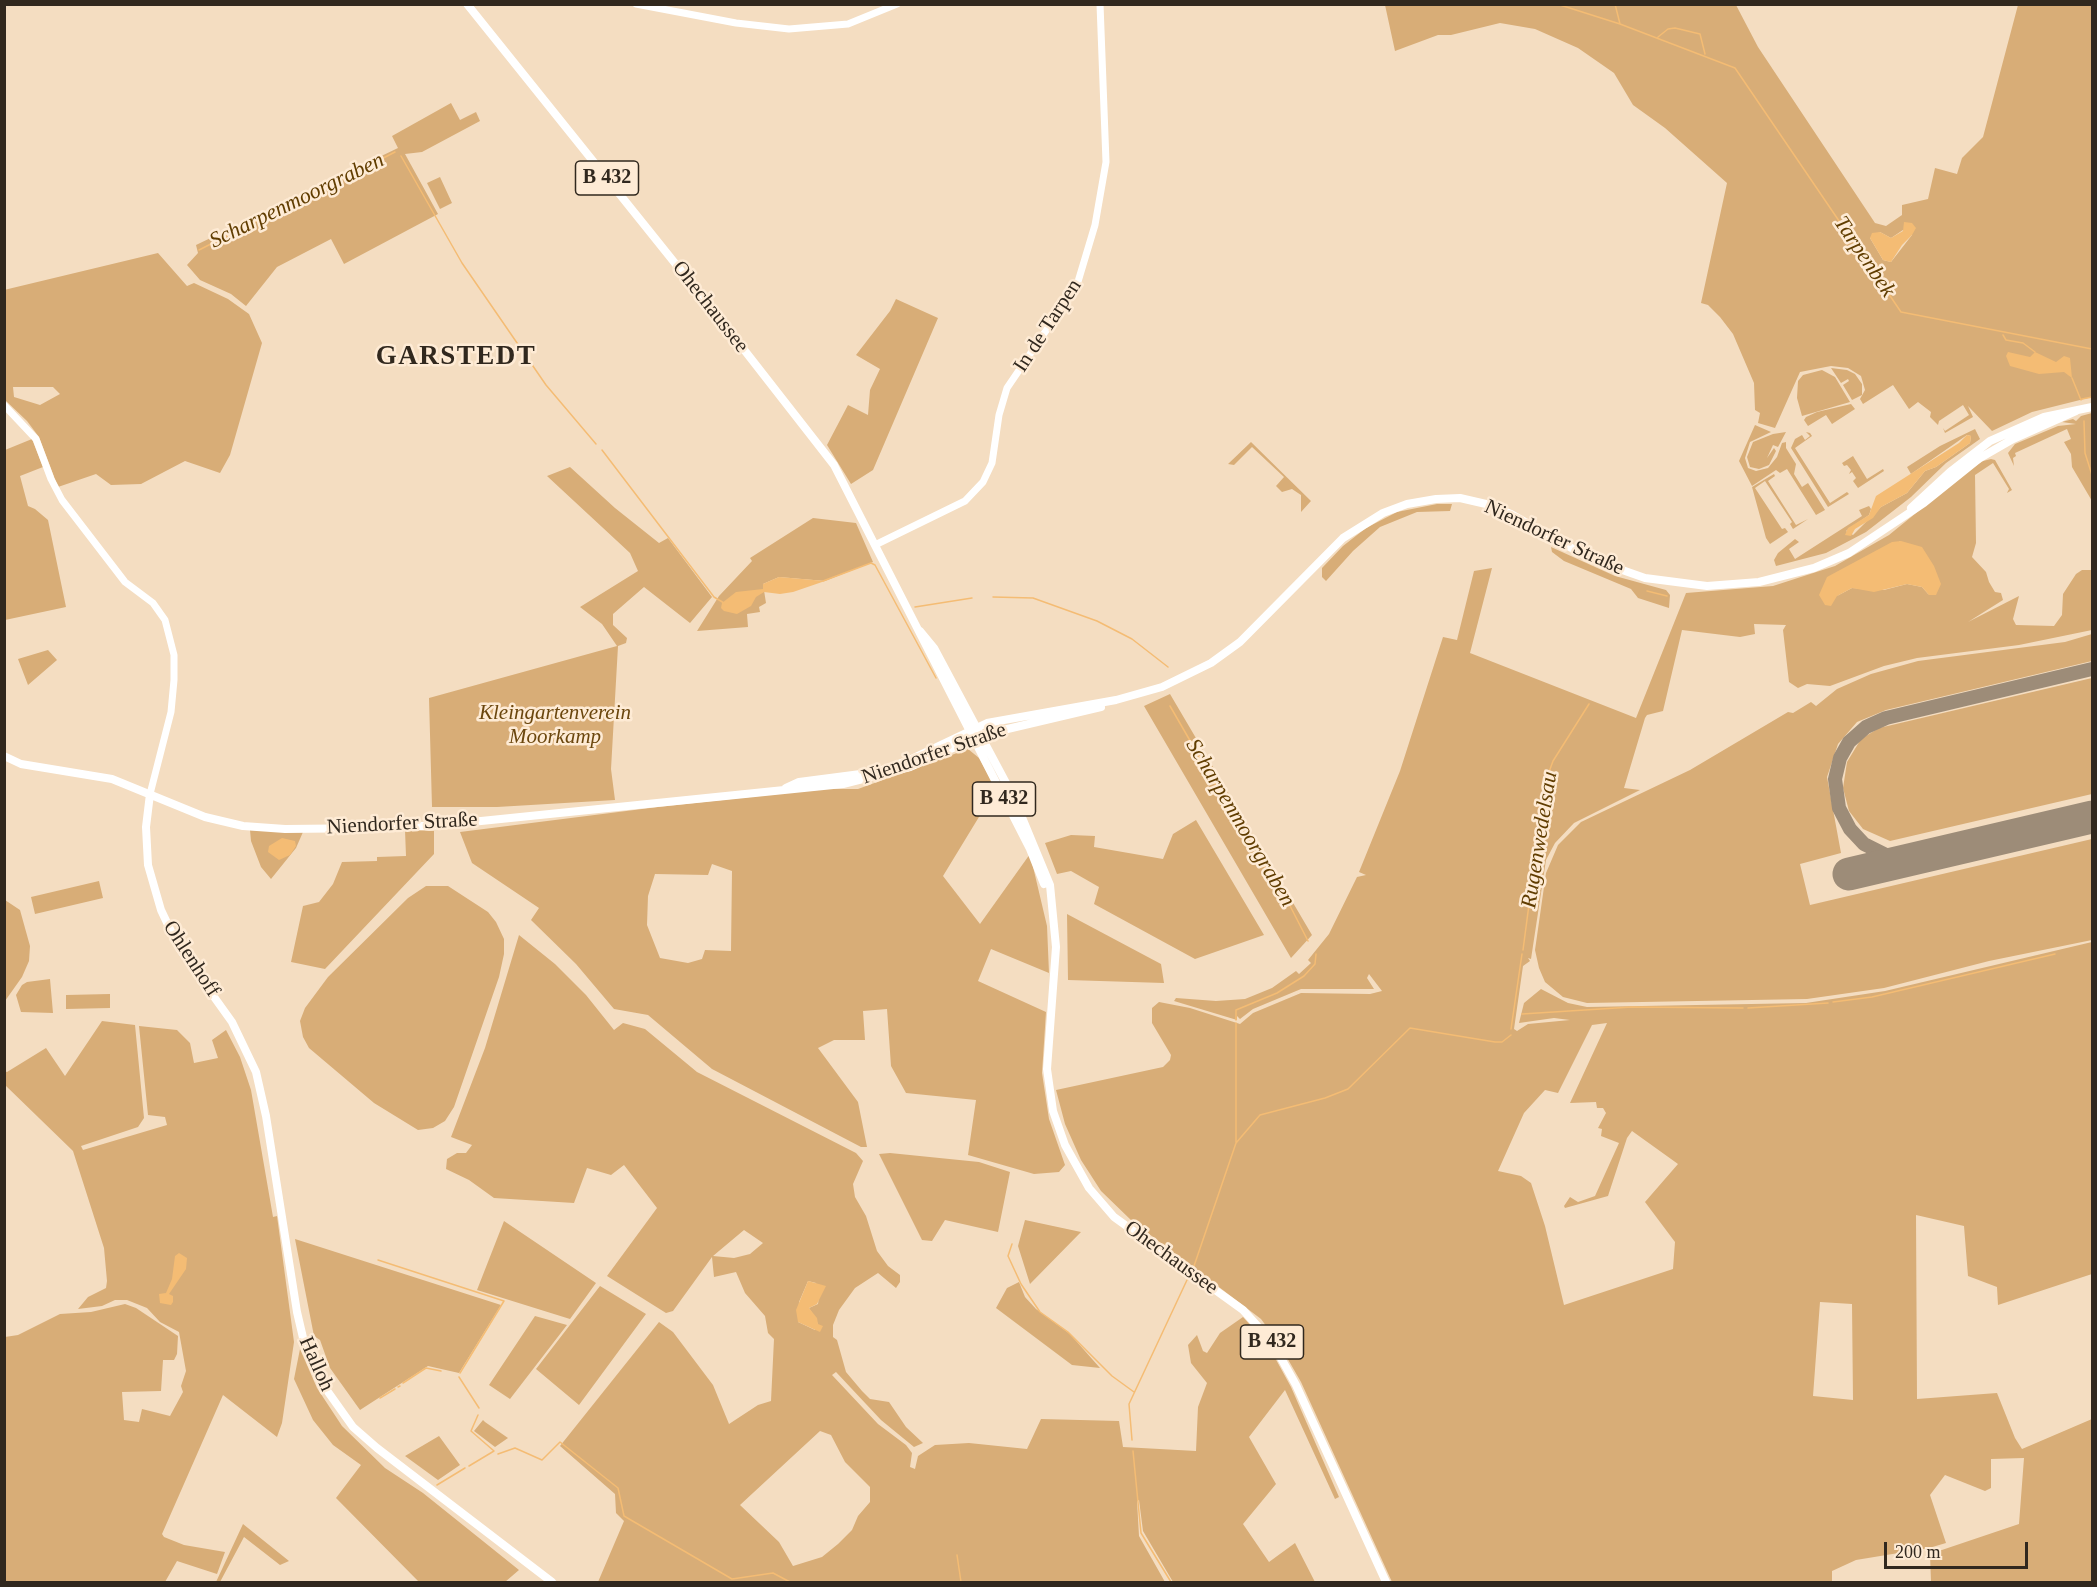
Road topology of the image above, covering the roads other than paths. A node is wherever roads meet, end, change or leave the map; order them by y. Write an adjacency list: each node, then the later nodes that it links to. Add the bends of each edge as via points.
1 (467, 4): 7 (main road, Ohechaussee / B 432, via 817,442 846,486)
2 (636, 4): 3 (street, via 789,30 848,24)
3 (897, 4)
4 (1100, 4): 7 (street, In de Tarpen, via 1106,162 1095,225 1077,285 1007,388 992,464 983,482 965,501)
5 (4, 405): 10 (street, via 36,440 62,500 125,582 153,603 165,620 174,655 174,680 171,712)
6 (2092, 408): 8 (main road, Niendorfer Straße, via 2044,417 1990,441 1944,476 1900,520 1849,553 1814,568 1772,579 1707,586 1655,580 1591,559 1486,504 1460,498 1407,504 1383,513 1344,538 1228,652 1162,687 1107,705)
7 (875, 545): 8 (main road, Ohechaussee / B 432, via 920,631 934,648)
8 (975, 732): 10 (main road, Niendorfer Straße, via 876,772 799,782 786,788 442,825 248,827 205,817); 13 (main road, Ohechaussee / B 432, via 1030,849 1053,909 1056,947 1047,1069 1053,1112 1065,1145 1089,1188 1114,1217 1243,1310 1272,1342 1296,1385)
9 (4, 755): 10 (main road, Niendorfer Straße, via 26,764 102,776)
10 (150, 794): 11 (main road, Ohlenhoff, via 146,827 148,865 160,910 179,948)
11 (246, 1046): 12 (main road, Halloh, via 262,1096 302,1334 321,1382 353,1427 377,1448)
12 (552, 1582)
13 (1386, 1582)

